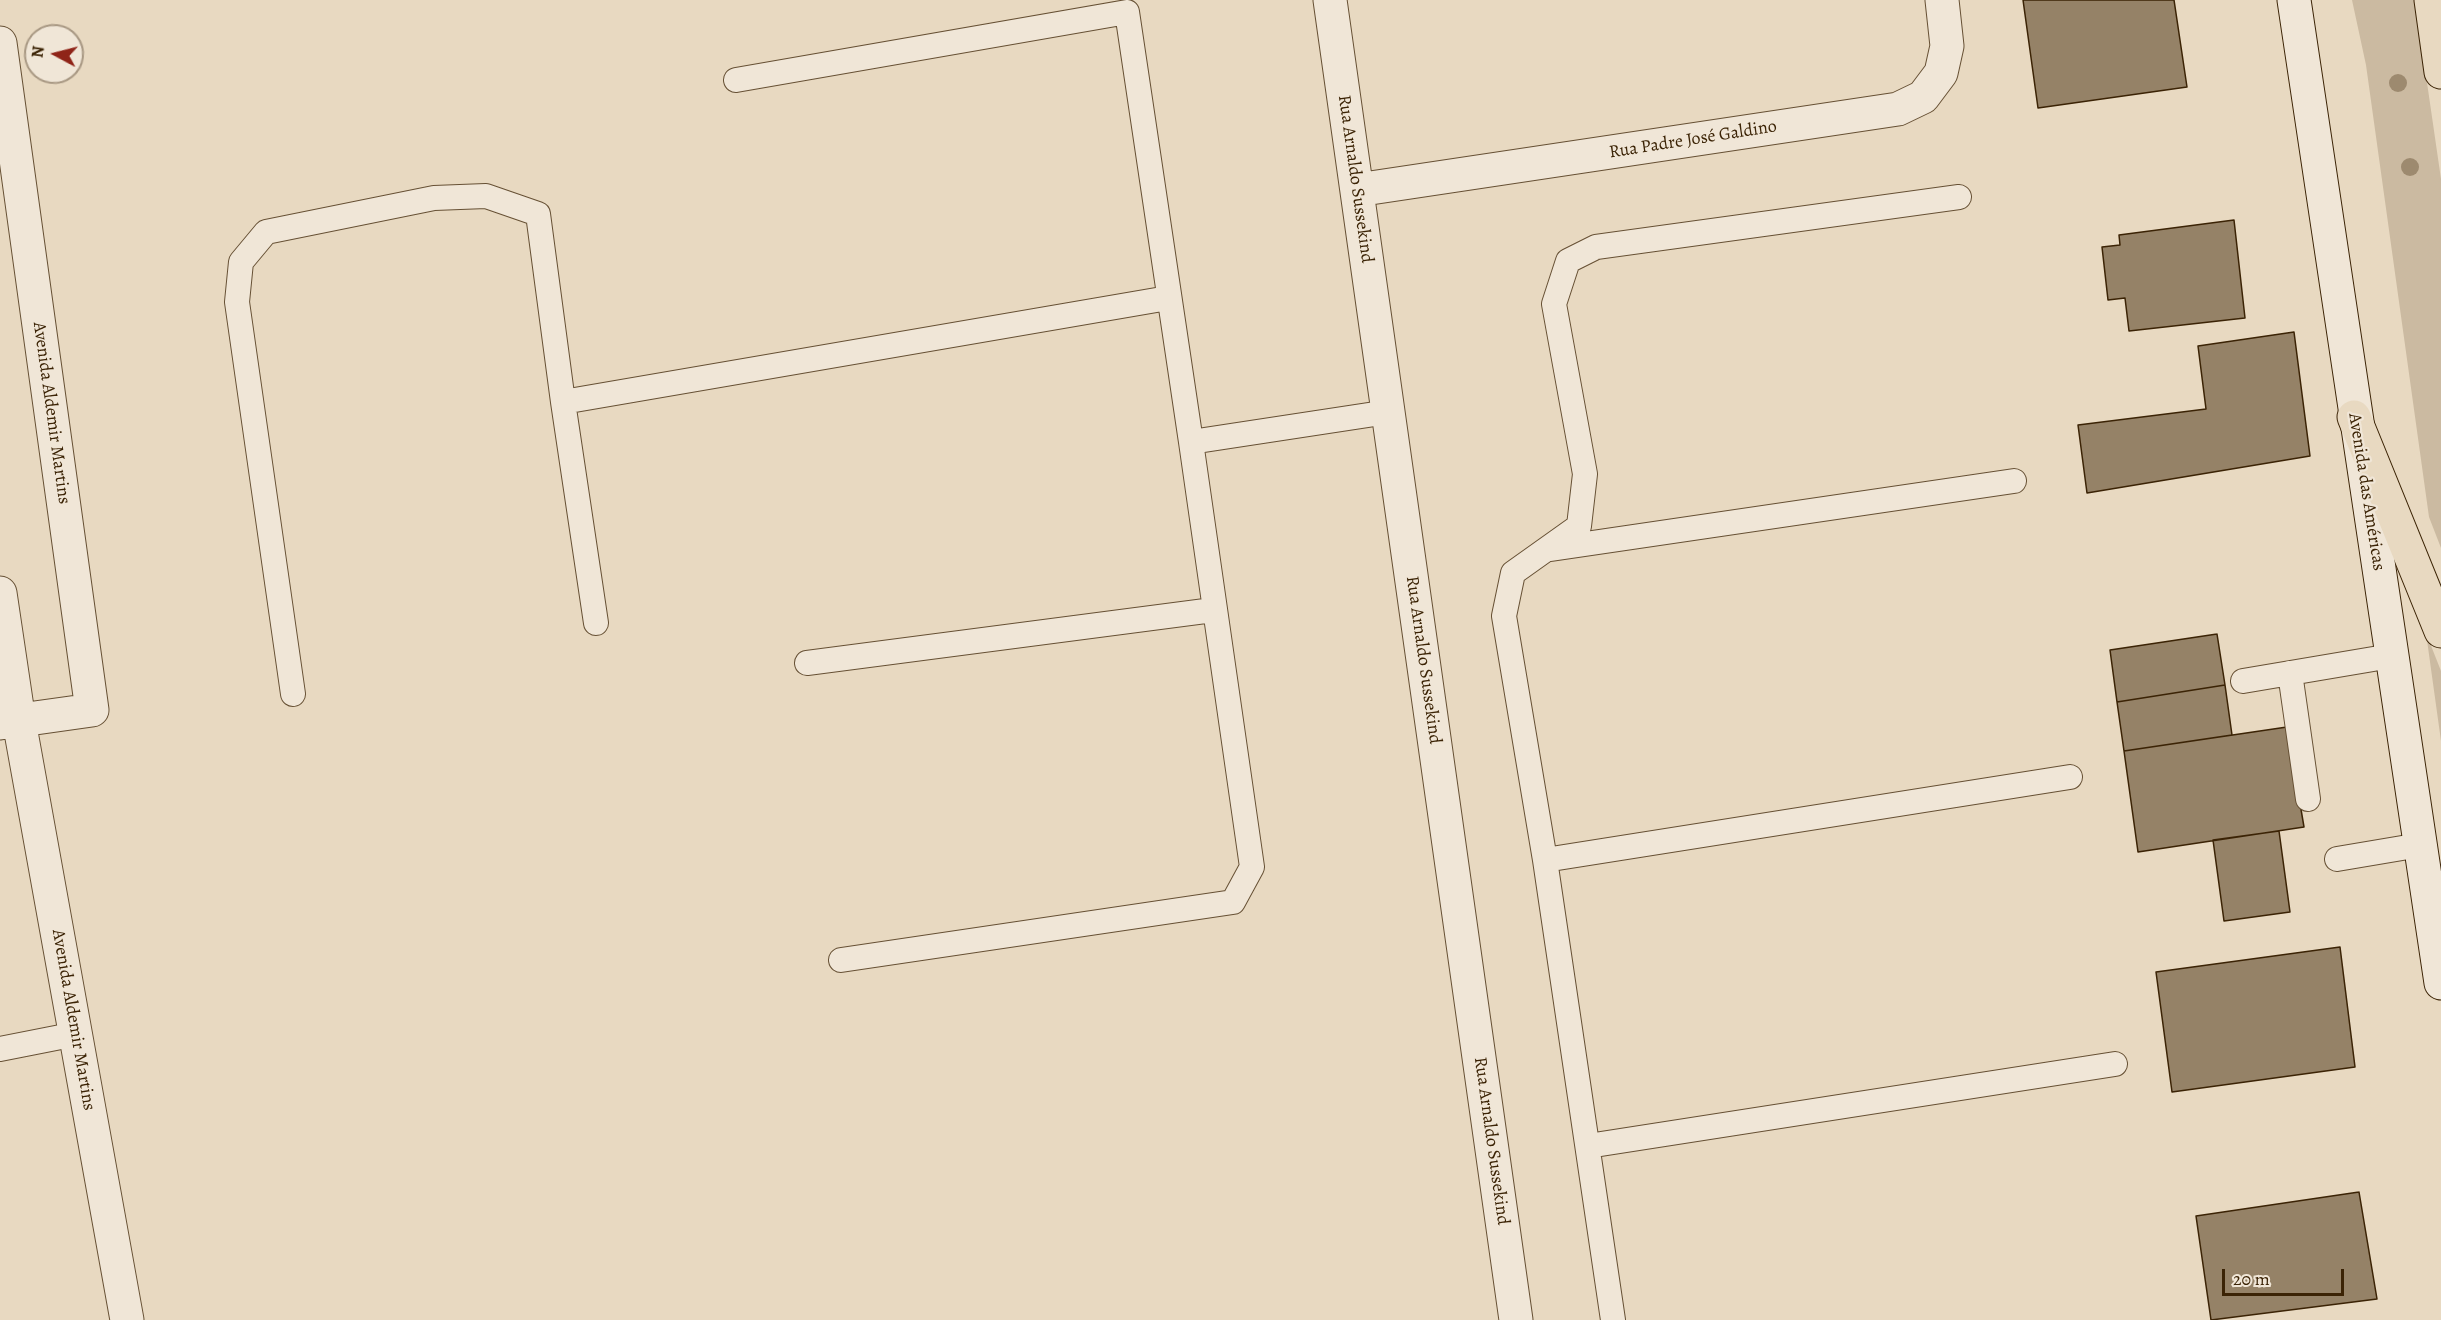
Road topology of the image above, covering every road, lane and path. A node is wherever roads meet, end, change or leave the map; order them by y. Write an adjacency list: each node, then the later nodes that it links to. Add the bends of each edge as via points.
1 (1330, 0): 9 (street, Rua Arnaldo Sussekind)
2 (1942, 0): 9 (street, Rua Padre José Galdino, via 1947,46 1941,73 1923,98 1898,109)
3 (2294, 0): 14 (street, Avenida das Américas)
4 (2431, 0): 7 (highway)
5 (1127, 6): 8 (lane); 11 (lane)
6 (0, 43): 27 (street, Avenida Aldemir Martins, via 92,710)
7 (2441, 72)
8 (736, 80)
9 (1357, 190): 13 (street, Rua Arnaldo Sussekind)
10 (1959, 197): 17 (lane, via 1596,247 1568,261 1554,304 1585,474 1579,526)
11 (1168, 298): 12 (lane); 15 (lane)
12 (563, 402): 20 (lane); 26 (lane, via 537,214 486,196 434,198 266,232 241,262 237,302)
13 (1388, 412): 15 (lane); 40 (street, Rua Arnaldo Sussekind)
14 (2355, 417): 21 (highway); 22 (street, Avenida das Américas)
15 (1191, 442): 19 (lane)
16 (2014, 481): 17 (lane)
17 (1549, 549): 32 (lane, via 1513,573 1504,616)
18 (0, 593): 27 (street, Avenida Aldemir Martins)
19 (1213, 610): 23 (lane); 33 (lane, via 1252,867 1233,902)
20 (596, 623)
21 (2441, 631)
22 (2391, 656): 24 (lane); 30 (street, Avenida das Américas)
23 (807, 663)
24 (2290, 673): 25 (lane); 29 (lane)
25 (2244, 681)
26 (293, 694)
27 (9, 722): 35 (street, Avenida Aldemir Martins)
28 (2070, 777): 32 (lane)
29 (2308, 799)
30 (2420, 845): 31 (lane); 34 (street, Avenida das Américas)
31 (2337, 859)
32 (1545, 860): 38 (lane)
33 (841, 960)
34 (2441, 983)
35 (76, 1034): 36 (lane); 39 (street, Avenida Aldemir Martins)
36 (0, 1049)
37 (2115, 1064): 38 (lane)
38 (1588, 1146): 41 (lane)
39 (127, 1320)
40 (1516, 1320)
41 (1613, 1320)

